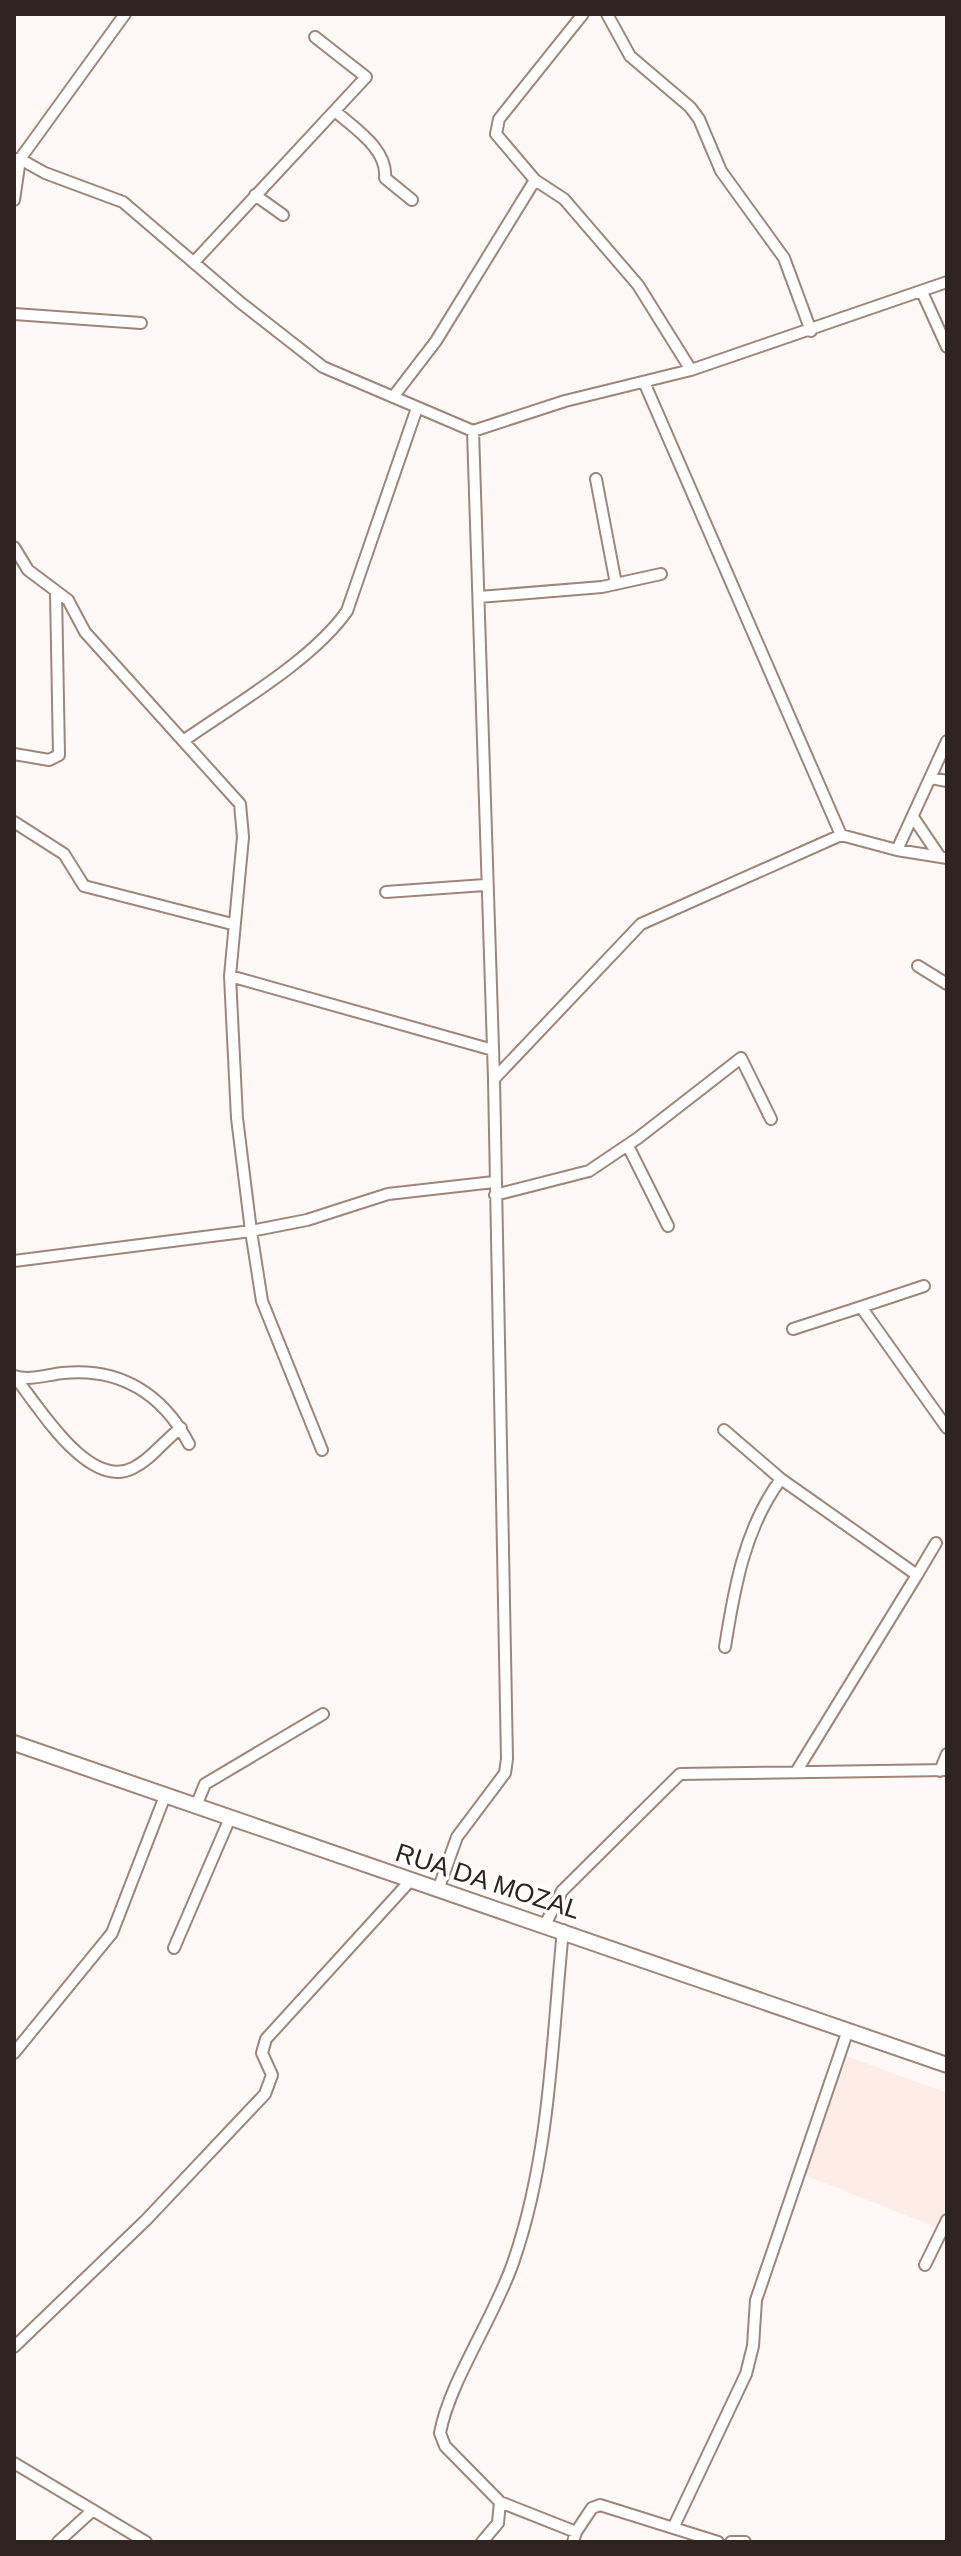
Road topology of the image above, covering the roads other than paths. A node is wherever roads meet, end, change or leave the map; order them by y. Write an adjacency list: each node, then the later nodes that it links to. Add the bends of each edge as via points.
1 (125, 14): 6 (street)
2 (583, 14): 7 (street, via 499,119 496,134)
3 (607, 14): 17 (street, via 630,56 699,119 721,171 784,258)
4 (315, 37): 5 (street, via 366,74)
5 (335, 111): 8 (street); 10 (street, via 381,154 387,164 385,178)
6 (17, 159): 9 (street); 12 (street, via 123,202)
7 (535, 180): 19 (street, via 564,199 638,285); 21 (street, via 436,341)
8 (255, 195): 11 (street); 12 (street)
9 (14, 200)
10 (412, 200)
11 (283, 215)
12 (195, 261): 21 (street, via 323,367)
13 (947, 282): 14 (street)
14 (922, 292): 17 (street); 18 (street)
15 (14, 314): 16 (street)
16 (141, 323)
17 (811, 331): 19 (street)
18 (947, 347)
19 (691, 370): 20 (street)
20 (644, 382): 23 (street); 37 (street)
21 (393, 397): 22 (street)
22 (417, 408): 23 (street); 30 (street, via 347,611 311,650)
23 (473, 431): 29 (street)
24 (596, 479): 27 (street)
25 (14, 547): 28 (street, via 28,570)
26 (661, 574): 27 (street)
27 (616, 584): 29 (street)
28 (56, 592): 30 (street); 32 (street, via 59,755 49,760)
29 (479, 597): 40 (street)
30 (183, 741): 42 (street, via 240,804 243,837)
31 (947, 741): 33 (street)
32 (14, 754)
33 (931, 778): 34 (street); 35 (street)
34 (947, 781)
35 (913, 817): 38 (street); 39 (street)
36 (14, 822): 42 (street, via 64,854 84,886)
37 (841, 835): 38 (street); 47 (street, via 641,924)
38 (897, 850): 39 (street)
39 (944, 857)
40 (485, 885): 41 (street); 46 (street)
41 (386, 892)
42 (232, 924): 44 (street)
43 (918, 966): 45 (street)
44 (230, 976): 46 (street); 53 (street, via 237,1118)
45 (947, 984)
46 (493, 1050): 47 (street)
47 (494, 1079): 50 (street)
48 (771, 1119): 49 (street, via 741,1058)
49 (628, 1146): 51 (street, via 584,1173); 52 (street)
50 (494, 1182): 51 (street); 53 (street, via 388,1194)
51 (495, 1195): 77 (street, via 507,1759 505,1773 457,1837)
52 (668, 1226)
53 (251, 1231): 54 (street); 63 (street, via 262,1301)
54 (14, 1261)
55 (924, 1286): 56 (street)
56 (861, 1307): 57 (street); 60 (street)
57 (793, 1329)
58 (14, 1376): 59 (street, via 92,1373 127,1380 158,1399); 59 (street, via 74,1450 98,1470 115,1474 133,1468)
59 (181, 1428): 62 (street)
60 (947, 1428)
61 (724, 1430): 64 (street)
62 (189, 1444)
63 (322, 1450)
64 (781, 1479): 66 (street); 67 (street, via 737,1573)
65 (936, 1543): 66 (street)
66 (917, 1575): 72 (street)
67 (725, 1647)
68 (323, 1714): 74 (street, via 205,1784)
69 (14, 1743): 73 (main road, RUA DA MOZAL)
70 (947, 1754): 71 (street)
71 (943, 1771): 72 (street)
72 (796, 1772): 78 (street, via 680,1774 562,1891)
73 (165, 1796): 74 (main road, RUA DA MOZAL); 82 (street, via 112,1933)
74 (196, 1806): 75 (main road, RUA DA MOZAL)
75 (230, 1818): 76 (main road, RUA DA MOZAL); 80 (street)
76 (411, 1880): 77 (main road, RUA DA MOZAL); 86 (street, via 266,2039 262,2053 272,2075 265,2094 146,2220)
77 (438, 1890): 78 (main road, RUA DA MOZAL)
78 (545, 1925): 79 (main road, RUA DA MOZAL)
79 (563, 1930): 81 (main road, RUA DA MOZAL); 88 (street, via 532,2201 509,2274 440,2433 445,2446)
80 (174, 1948)
81 (848, 2030): 83 (main road, RUA DA MOZAL); 90 (street, via 756,2300 746,2374)
82 (14, 2053)
83 (947, 2065)
84 (947, 2220): 85 (street)
85 (925, 2265)
86 (14, 2347)
87 (14, 2463): 89 (street)
88 (500, 2502): 91 (street); 94 (street, via 498,2523)
89 (93, 2510): 92 (street); 93 (street)
90 (674, 2526): 91 (street, via 600,2505 592,2508); 95 (street)
91 (574, 2537)
92 (58, 2542)
93 (146, 2542)
94 (482, 2542)
95 (718, 2542)
96 (731, 2542): 97 (street)
97 (745, 2542)

